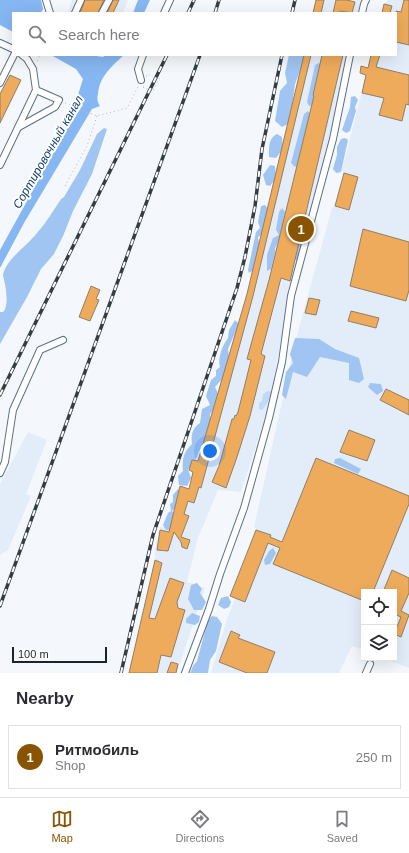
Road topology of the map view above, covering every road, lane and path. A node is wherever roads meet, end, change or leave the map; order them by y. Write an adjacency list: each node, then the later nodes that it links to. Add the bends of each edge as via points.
1 (46, 0): 6 (street)
2 (81, 0): 7 (street)
3 (109, 0): 8 (street)
4 (170, 0): 9 (street)
5 (366, 0): 10 (street)
6 (50, 12)
7 (75, 12)
8 (103, 12)
9 (164, 12)
10 (362, 12)
11 (0, 43): 12 (street)
12 (12, 49)
13 (14, 56): 20 (street)
14 (23, 56): 21 (street, via 33,69)
15 (143, 56): 19 (street, via 138,69)
16 (350, 56): 31 (street, via 333,139 291,296 282,362 269,418 244,508)
17 (151, 72): 19 (path, via 148,77 144,75)
18 (160, 77): 23 (path, via 153,92 139,84 127,108)
19 (141, 80)
20 (0, 83)
21 (36, 90): 24 (street); 24 (street, via 59,100 55,107)
22 (68, 104): 23 (path)
23 (98, 116): 27 (path, via 87,146)
24 (19, 128): 25 (street)
25 (2, 157): 26 (street)
26 (0, 165)
27 (65, 186)
28 (63, 340): 29 (street, via 40,350 13,410 6,462)
29 (0, 474)
30 (370, 664): 32 (street)
31 (185, 673)
32 (366, 673)

